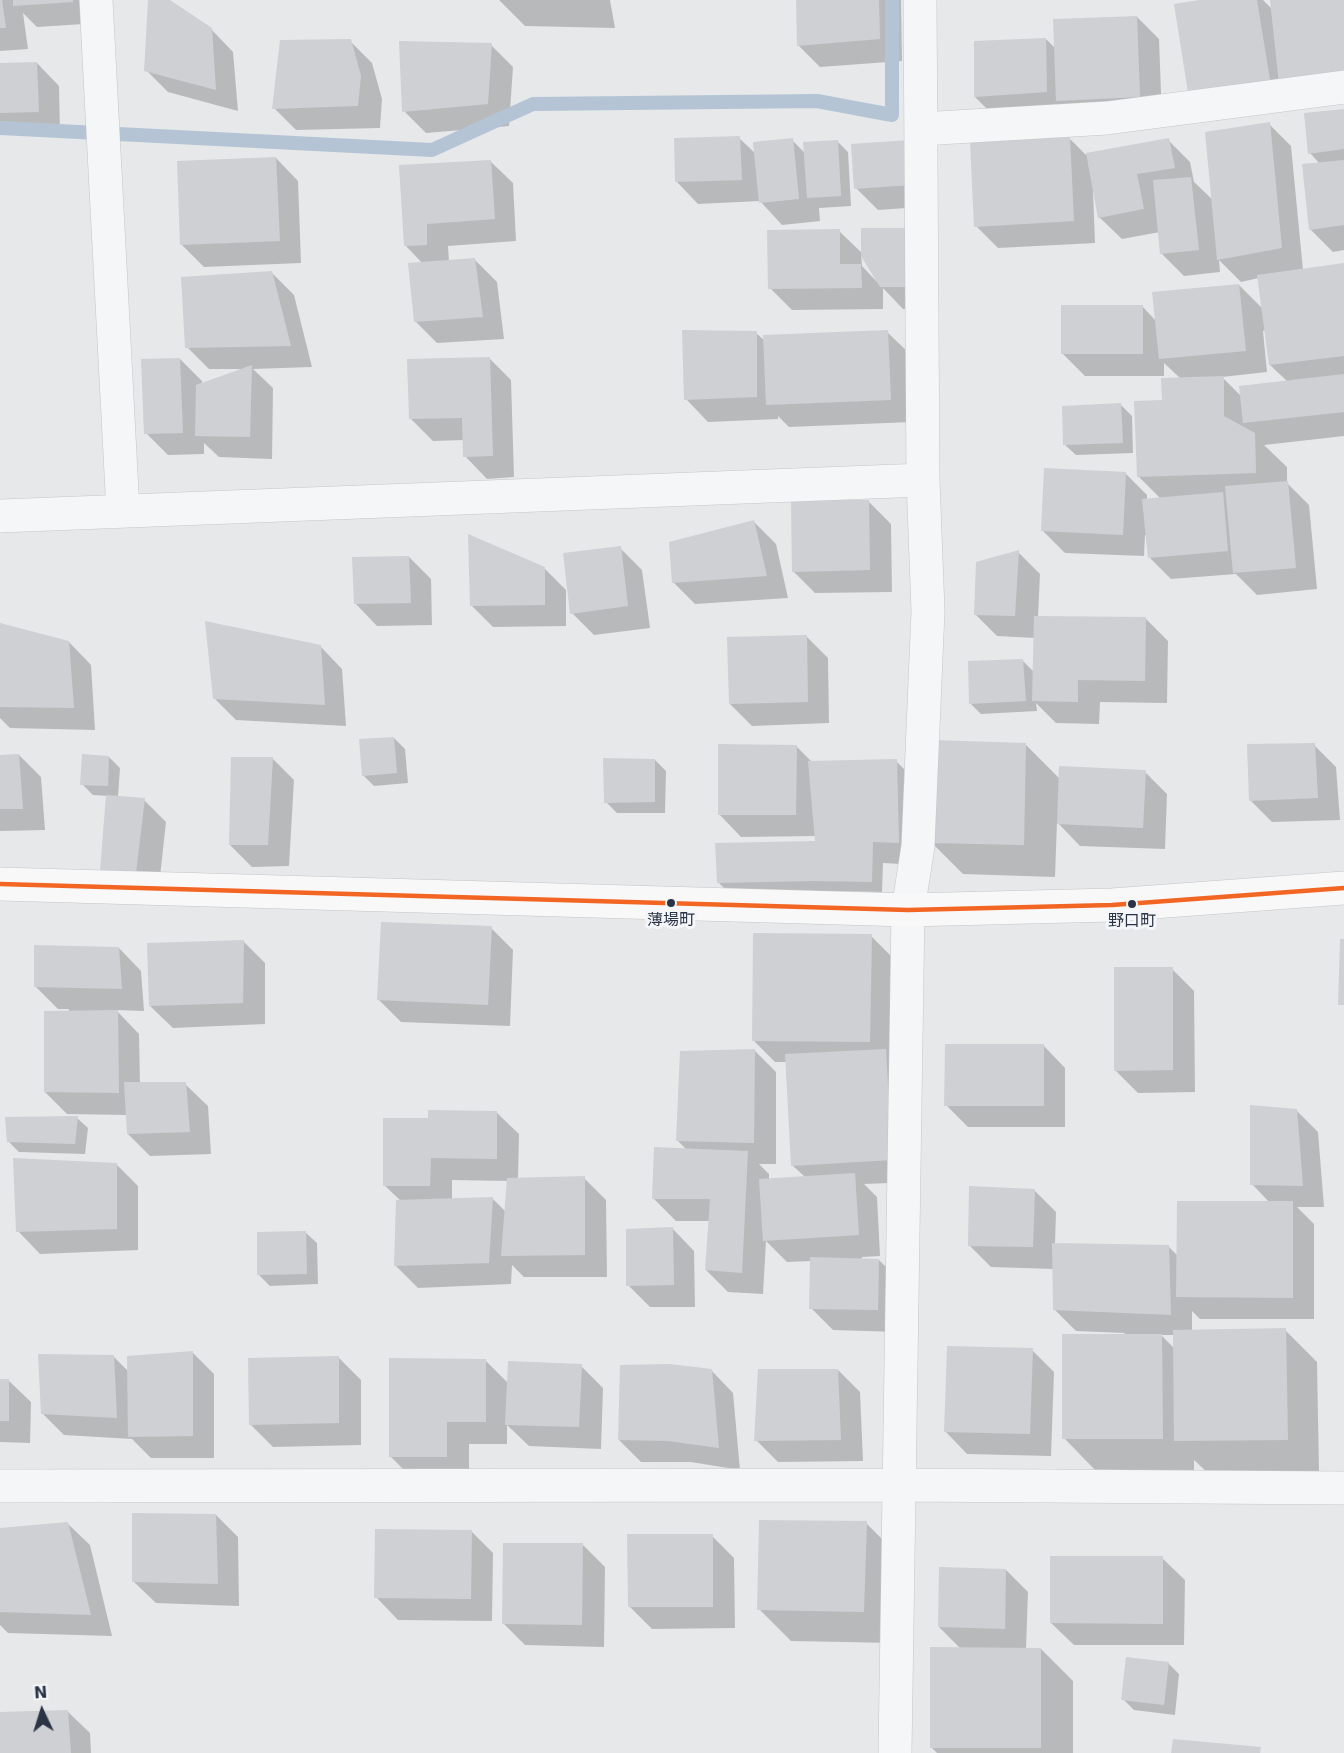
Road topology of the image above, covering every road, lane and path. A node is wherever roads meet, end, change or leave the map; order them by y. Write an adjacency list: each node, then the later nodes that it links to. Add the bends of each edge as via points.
1 (96, 0): 6 (street)
2 (920, 0): 4 (street)
3 (1344, 87): 4 (street, via 1107,118)
4 (921, 129): 5 (street)
5 (923, 480): 6 (street); 10 (street, via 928,611 918,846)
6 (123, 511): 7 (street)
7 (0, 516)
8 (0, 884): 10 (main road)
9 (1344, 888): 10 (main road, via 1112,905)
10 (908, 910): 11 (street)
11 (898, 1485): 12 (street); 13 (street); 14 (street)
12 (0, 1486)
13 (1344, 1488)
14 (895, 1753)

